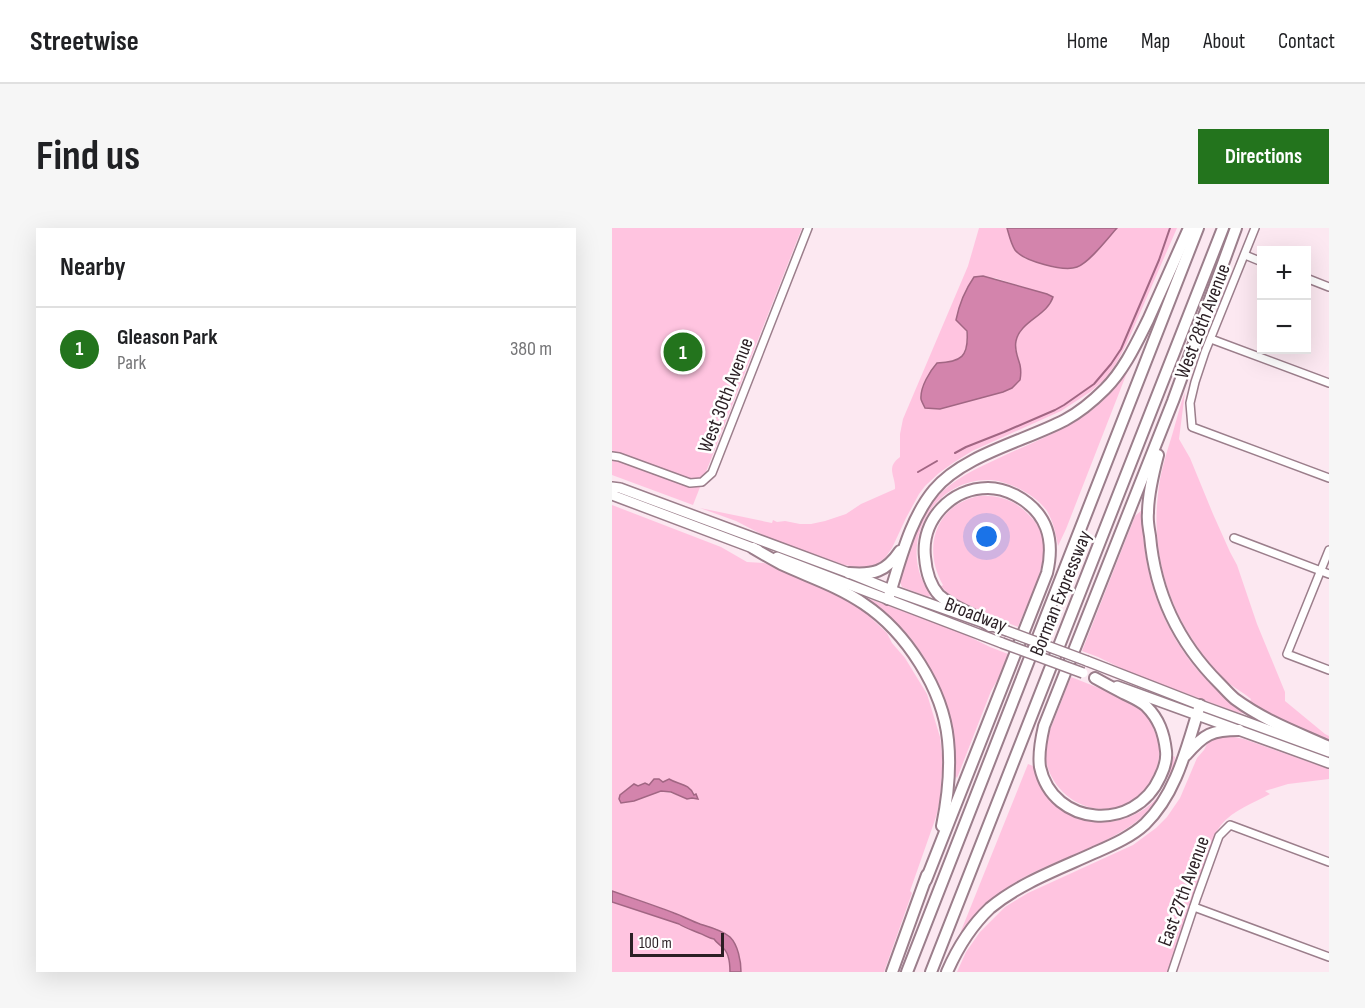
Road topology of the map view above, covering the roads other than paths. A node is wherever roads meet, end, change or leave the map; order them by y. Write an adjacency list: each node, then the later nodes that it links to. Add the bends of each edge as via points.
1 (808, 228): 14 (street, West 30th Avenue, via 712,473 702,482 690,483)
2 (1189, 228): 18 (highway, via 1136,344 1106,388 1065,420 952,473 934,489)
3 (1198, 228): 40 (highway, Borman Expressway)
4 (1223, 228): 41 (highway, Borman Expressway)
5 (1236, 228): 13 (highway)
6 (1255, 228): 7 (street, West 28th Avenue)
7 (1245, 255): 8 (street); 11 (street, West 28th Avenue)
8 (1257, 260)
9 (1311, 280): 10 (street)
10 (1329, 287)
11 (1211, 339): 12 (street); 15 (street, West 28th Avenue, via 1190,403 1192,427)
12 (1329, 383)
13 (1173, 401): 28 (highway, via 1044,726 1040,747 1040,766 1054,795 1080,812 1116,815 1146,800 1156,787 1165,764 1165,741 1162,728 1144,705); 31 (highway, via 1152,477 1148,514 1151,553 1168,613 1187,647 1233,697 1269,721)
14 (612, 456)
15 (1329, 478)
16 (612, 487): 23 (main road, Broadway)
17 (612, 495): 20 (main road, Broadway)
18 (910, 532): 23 (highway, via 891,563 881,570); 25 (highway)
19 (1234, 538): 22 (street)
20 (753, 548): 25 (main road, Broadway); 36 (highway, via 871,609 908,646 927,676 941,708 948,738 949,770 947,801)
21 (1329, 549): 22 (street)
22 (1320, 571): 24 (street); 27 (street, via 1287,654)
23 (849, 573): 25 (main road, Broadway)
24 (1329, 574)
25 (889, 595): 26 (main road, Broadway); 28 (main road, Broadway, bridge)
26 (990, 627): 29 (main road, Broadway, bridge, via 1087,661); 36 (highway, via 938,593 928,574 924,550 926,532 945,504 960,494 990,488 1007,491 1035,509 1045,524 1050,557)
27 (1329, 670)
28 (1095, 678): 29 (main road, Broadway)
29 (1198, 710): 30 (main road, Broadway); 32 (main road, Broadway); 33 (highway)
30 (1239, 730): 33 (highway, via 1214,731); 34 (main road, Broadway)
31 (1329, 747)
32 (1329, 752)
33 (1182, 759): 42 (highway, via 1168,795 1145,825 1126,838 1029,882 990,909 971,928)
34 (1329, 763)
35 (1329, 862): 37 (street, East 27th Avenue, via 1230,825 1219,836)
36 (926, 880): 39 (highway)
37 (1194, 907): 38 (street); 43 (street, East 27th Avenue)
38 (1329, 957)
39 (892, 972)
40 (907, 972)
41 (931, 972)
42 (947, 972)
43 (1172, 972)

